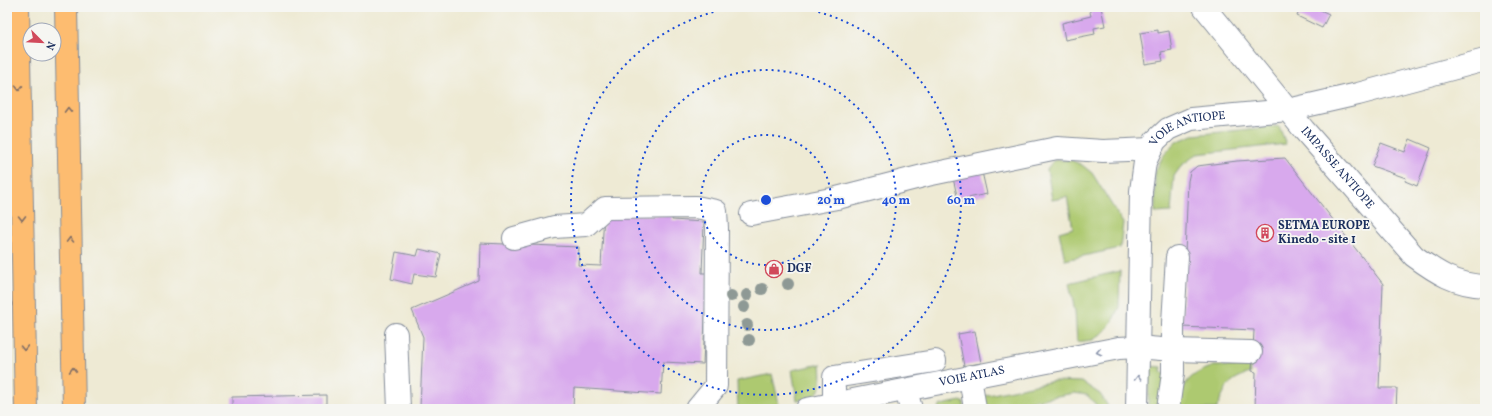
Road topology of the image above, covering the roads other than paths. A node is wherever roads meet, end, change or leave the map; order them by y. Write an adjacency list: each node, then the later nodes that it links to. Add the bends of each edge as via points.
1 (18, 7): 19 (highway, one-way to 19)
2 (66, 7): 20 (highway, one-way to 2)
3 (1204, 7): 5 (street, IMPASSE ANTIOPE)
4 (1485, 60): 5 (street, VOIE ANTIOPE)
5 (1288, 110): 6 (street, VOIE ANTIOPE, via 1191,120 1168,129 1155,141); 10 (street, IMPASSE ANTIOPE, via 1414,256 1434,271 1453,280 1474,286)
6 (1151, 149): 7 (street, via 1104,151 1057,148 927,175 837,198); 12 (street, VOIE ANTIOPE, via 1145,162 1141,191)
7 (751, 214)
8 (514, 238): 22 (street, via 554,227 586,225 605,208 696,208 716,211 716,386)
9 (1177, 257): 13 (street)
10 (1485, 286)
11 (396, 334): 21 (street)
12 (1137, 347): 13 (street, VOIE ATLAS); 16 (street, VOIE ATLAS, one-way to 16, via 1119,348); 25 (street, VOIE ANTIOPE, one-way to 12)
13 (1173, 350): 14 (street, VOIE ATLAS); 26 (street)
14 (1250, 352)
15 (935, 361): 18 (street, via 834,377)
16 (970, 376): 17 (street, VOIE ATLAS); 24 (street)
17 (908, 399): 18 (street, VOIE ATLAS)
18 (834, 404): 23 (street, VOIE ATLAS)
19 (26, 409)
20 (74, 409)
21 (399, 409)
22 (697, 409)
23 (807, 409)
24 (975, 409)
25 (1137, 409)
26 (1168, 409)

